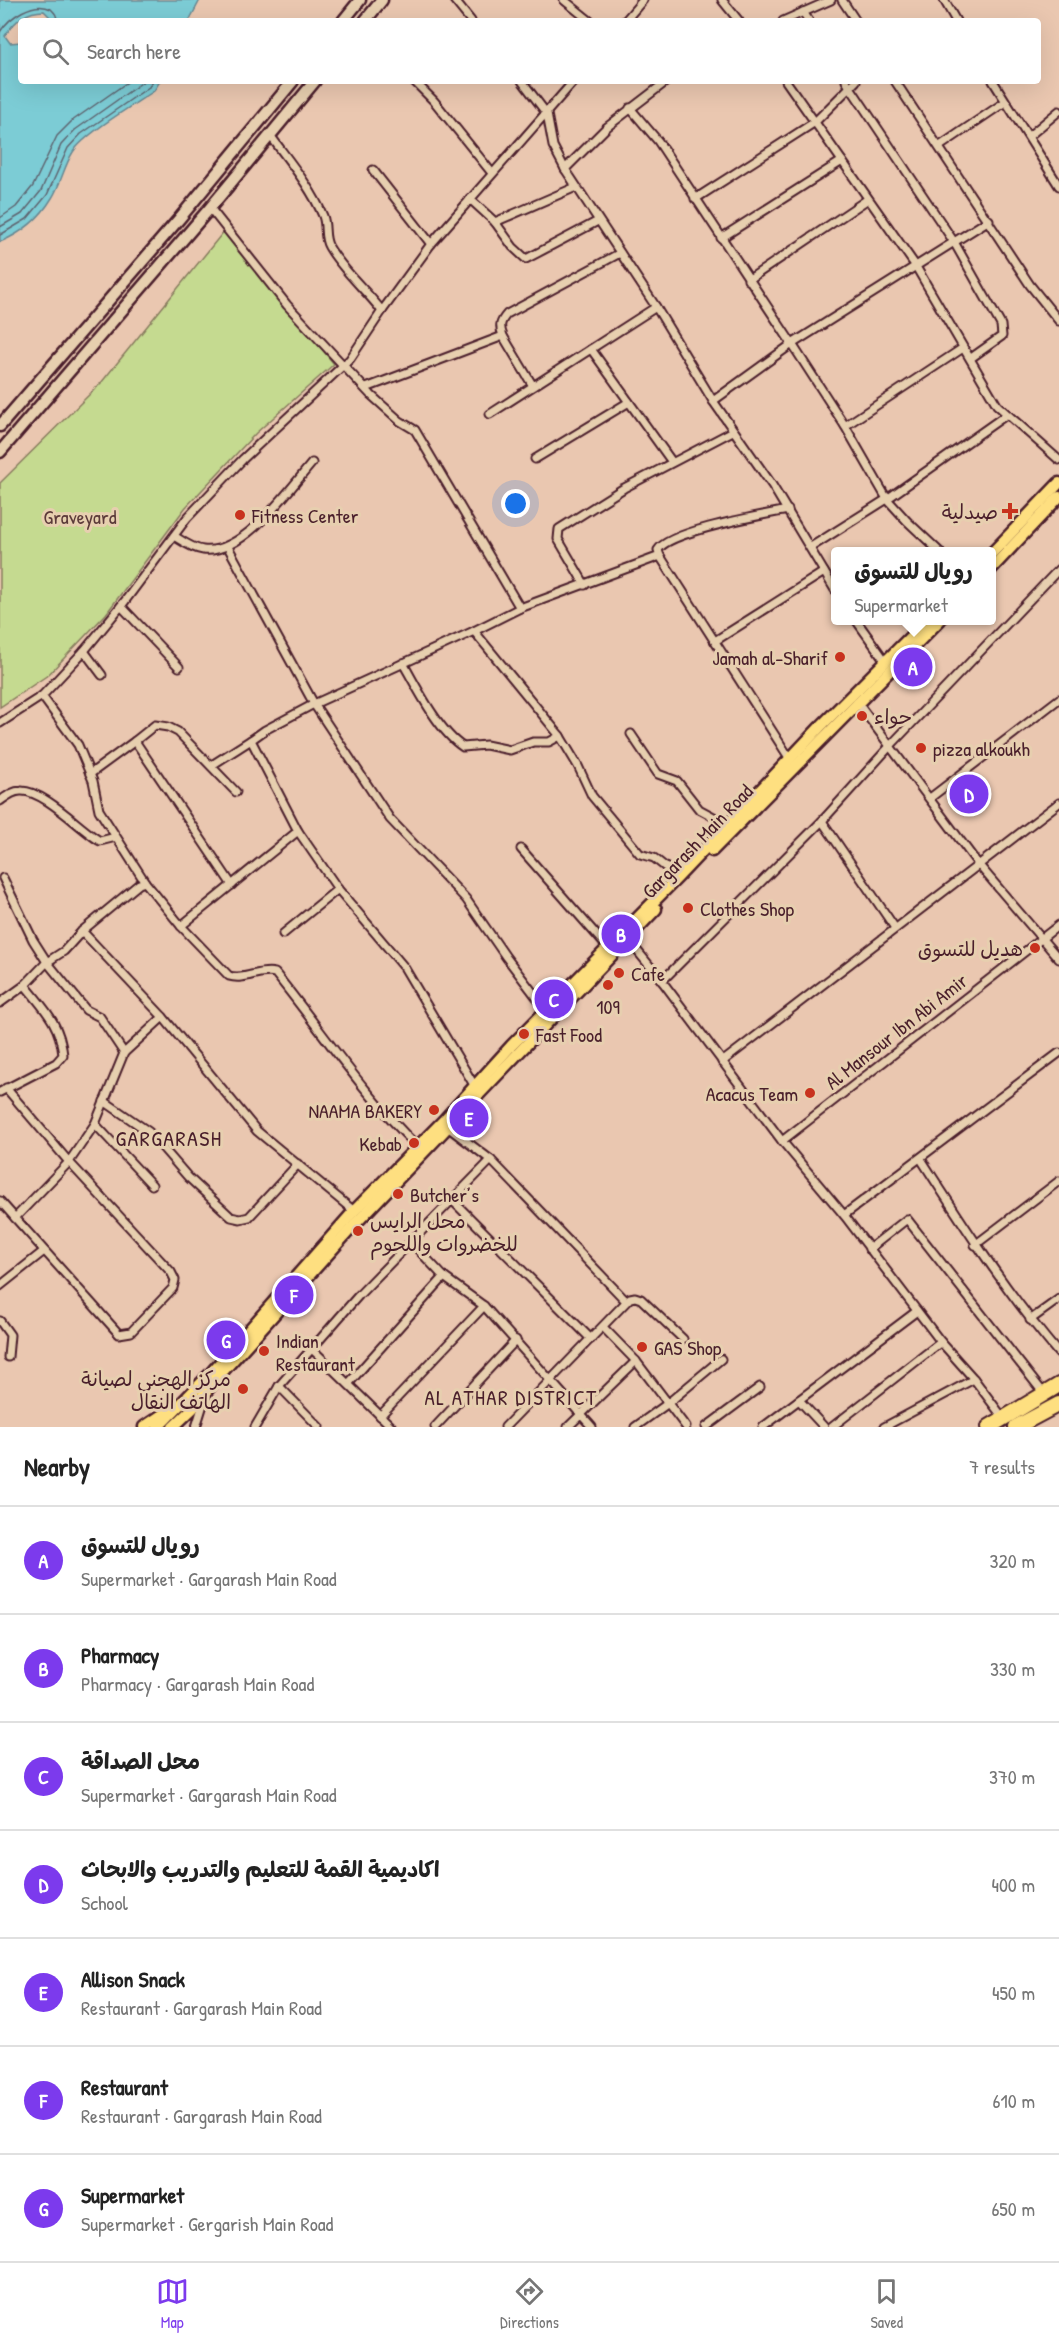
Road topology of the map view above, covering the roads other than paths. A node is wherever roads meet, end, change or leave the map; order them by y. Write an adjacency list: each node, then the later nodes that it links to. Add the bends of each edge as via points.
1 (360, 0): 11 (street)
2 (382, 0): 12 (street)
3 (454, 0): 13 (street)
4 (564, 0): 14 (street)
5 (643, 0): 15 (street)
6 (722, 0): 16 (street)
7 (831, 0): 10 (street)
8 (842, 0): 19 (street)
9 (945, 1): 20 (street)
10 (803, 12): 17 (street); 18 (street)
11 (345, 18)
12 (367, 18)
13 (469, 18)
14 (586, 18)
15 (628, 18)
16 (737, 18)
17 (790, 18)
18 (807, 18)
19 (854, 18)
20 (954, 18)
21 (291, 84): 73 (street)
22 (312, 84): 36 (street)
23 (417, 84): 42 (street)
24 (524, 84): 34 (street)
25 (572, 84): 34 (street)
26 (663, 84): 32 (street)
27 (788, 84): 35 (street)
28 (848, 84): 35 (street); 53 (street)
29 (898, 84): 38 (street)
30 (995, 84): 31 (street)
31 (1005, 102): 37 (street); 38 (street)
32 (630, 108): 40 (street); 46 (street, via 658,141)
33 (1059, 111): 37 (street)
34 (547, 114): 40 (street, via 553,146); 42 (street)
35 (815, 122): 39 (street); 46 (street)
36 (270, 135): 48 (street); 59 (street, via 320,210 324,237 341,266)
37 (1029, 136): 43 (street)
38 (940, 146): 49 (street)
39 (843, 160): 47 (street); 52 (street)
40 (565, 169): 44 (street)
41 (373, 170): 54 (street)
42 (492, 173): 45 (street)
43 (1059, 186)
44 (576, 187): 50 (street); 51 (street)
45 (470, 199): 51 (street); 54 (street)
46 (695, 199): 52 (street)
47 (868, 199): 56 (street); 57 (street)
48 (210, 208): 66 (street, via 287,305); 76 (street)
49 (989, 220): 53 (street); 60 (street, via 1030,285)
50 (597, 221): 51 (street, via 526,259); 55 (street)
51 (495, 222)
52 (721, 238): 57 (street)
53 (954, 242): 56 (street); 65 (street, via 1002,330 1000,338)
54 (431, 244): 59 (street)
55 (620, 253): 58 (street); 61 (street, via 507,314 500,324)
56 (915, 265): 62 (street); 63 (street)
57 (748, 280): 62 (street)
58 (656, 308): 64 (street); 69 (street)
59 (382, 311): 66 (street)
60 (1059, 321)
61 (503, 336): 67 (street); 68 (street)
62 (792, 344): 69 (street); 74 (street)
63 (963, 348): 65 (street); 74 (street)
64 (591, 349): 67 (street); 70 (street)
65 (970, 358): 72 (street)
66 (345, 364): 68 (street); 85 (street, via 243,459)
67 (533, 386): 71 (street)
68 (366, 388): 97 (street, via 415,430)
69 (713, 401): 75 (street)
70 (630, 402): 77 (street); 79 (street)
71 (490, 414)
72 (1006, 415): 78 (street); 83 (street)
73 (0, 426)
74 (845, 426): 83 (street)
75 (733, 431): 79 (street); 84 (street)
76 (0, 452)
77 (535, 459)
78 (1059, 460)
79 (672, 462): 95 (street, via 559,529 558,539)
80 (312, 463): 86 (street, via 251,530)
81 (1059, 483): 89 (main road)
82 (1059, 497): 91 (main road)
83 (887, 499): 87 (street); 88 (street)
84 (788, 510): 87 (street); 90 (street, via 724,523 673,539 661,545)
85 (174, 536): 86 (street, via 204,550); 96 (street)
86 (228, 547): 111 (street)
87 (810, 547): 93 (street)
88 (934, 547)
89 (996, 549)
90 (660, 556): 95 (street); 102 (street)
91 (996, 564)
92 (1059, 569): 117 (street)
93 (824, 572): 94 (street); 102 (street)
94 (831, 583)
95 (585, 585): 97 (street)
96 (122, 606): 103 (street); 106 (street)
97 (520, 608): 101 (street)
98 (859, 625): 104 (street)
99 (923, 625): 104 (main road, Gargarash Main Road)
100 (936, 625): 109 (main road, Gargarash Main Road)
101 (474, 631): 105 (street); 114 (street)
102 (715, 641): 118 (street)
103 (84, 651): 107 (street); 108 (street)
104 (886, 662): 109 (main road, Gargarash Main Road)
105 (403, 663): 111 (street); 114 (street, via 428,708 463,747 486,745 510,750)
106 (179, 667)
107 (102, 675)
108 (42, 696): 112 (street); 120 (street, via 74,736)
109 (855, 699): 117 (street); 118 (main road, Gargarash Main Road); 141 (main road, Gargarash Main Road)
110 (1059, 699): 122 (street)
111 (314, 704): 116 (street); 149 (street, via 390,819 466,899)
112 (0, 723)
113 (631, 734): 126 (street, via 658,774 677,782 699,809)
114 (560, 736): 131 (street, via 592,796 640,854 654,858)
115 (135, 741): 119 (street, via 155,725 168,727); 120 (street); 134 (street)
116 (251, 741): 119 (street); 127 (street)
117 (891, 745): 122 (street); 125 (street)
118 (790, 759): 126 (main road, Gargarash Main Road)
119 (212, 765): 121 (street)
120 (90, 774): 128 (street, via 99,810)
121 (236, 792)
122 (930, 798): 130 (street)
123 (0, 801): 128 (street, via 26,791 70,816 100,841)
124 (1059, 803): 130 (street)
125 (822, 821): 138 (street); 146 (street)
126 (727, 824): 131 (main road, Gargarash Main Road)
127 (298, 831): 134 (street); 135 (street)
128 (116, 837): 133 (street)
129 (521, 849): 143 (street)
130 (978, 864): 138 (street); 142 (street)
131 (678, 877): 141 (main road, Gargarash Main Road)
132 (3, 878): 145 (street)
133 (145, 882): 137 (street); 139 (street)
134 (232, 885): 137 (street)
135 (338, 889): 140 (street); 154 (street, via 405,967)
136 (1059, 925): 142 (street, Al Mansour Ibn Abi Amir)
137 (181, 926): 160 (street, via 229,976 275,973 345,1066)
138 (895, 928): 153 (street)
139 (82, 932): 145 (street); 150 (street)
140 (283, 934)
141 (625, 936): 143 (main road, Gargarash Main Road); 146 (street); 158 (main road, Gargarash Main Road)
142 (1043, 938): 144 (street); 159 (street, Al Mansour Ibn Abi Amir)
143 (608, 948): 149 (main road, Gargarash Main Road)
144 (1059, 959)
145 (47, 962): 147 (street); 151 (street, via 86,1010 100,1017)
146 (662, 981): 153 (street)
147 (25, 985): 148 (street); 155 (street, via 53,1019 63,1055 56,1063)
148 (0, 1004)
149 (547, 1011): 154 (main road, Gargarash Main Road)
150 (164, 1017): 151 (street); 164 (street, via 257,1131)
151 (124, 1053): 156 (street)
152 (1059, 1053): 161 (street)
153 (722, 1062): 159 (street)
154 (474, 1085): 158 (main road, Gargarash Main Road)
155 (3, 1090): 163 (street)
156 (104, 1101): 157 (street); 164 (street, via 149,1132 188,1177 231,1217 249,1216)
157 (95, 1124): 163 (street); 166 (street)
158 (444, 1124): 160 (main road, Gargarash Main Road); 162 (street); 200 (main road, Gargarash Main Road)
159 (782, 1141): 170 (street)
160 (417, 1146): 169 (main road, Gargarash Main Road)
161 (921, 1159): 170 (street); 173 (street)
162 (491, 1160): 167 (street); 179 (street)
163 (69, 1162): 171 (street); 175 (street, via 171,1272 173,1288 131,1332 119,1334)
164 (297, 1164): 169 (street)
165 (1059, 1181): 173 (street)
166 (152, 1185)
167 (452, 1200): 172 (street); 187 (street)
168 (0, 1201): 171 (street)
169 (354, 1211): 203 (main road, Gargarash Main Road)
170 (844, 1215): 174 (street)
171 (15, 1218): 175 (street)
172 (411, 1242): 176 (street); 189 (street)
173 (975, 1245): 182 (street)
174 (869, 1249): 181 (street); 201 (street, via 907,1219)
175 (44, 1251): 177 (street)
176 (444, 1277): 180 (street); 196 (street)
177 (0, 1286)
178 (1059, 1299): 182 (street)
179 (626, 1301): 184 (street); 185 (street, via 641,1299)
180 (484, 1306): 186 (street); 207 (street)
181 (917, 1311): 188 (street); 202 (street)
182 (1030, 1320): 190 (street)
183 (0, 1321): 191 (street, via 10,1335)
184 (603, 1327): 187 (street); 193 (street)
185 (683, 1339)
186 (516, 1340): 195 (street); 217 (street)
187 (591, 1340): 195 (street)
188 (941, 1342): 194 (street); 226 (street)
189 (312, 1349): 196 (street); 198 (street)
190 (1059, 1354)
191 (8, 1357)
192 (721, 1359): 204 (street)
193 (636, 1361): 204 (street); 206 (street)
194 (974, 1379): 208 (street); 227 (street)
195 (552, 1380): 206 (street); 218 (street)
196 (349, 1383): 207 (street)
197 (1059, 1385): 201 (highway)
198 (279, 1386): 215 (street); 216 (street)
199 (760, 1387): 223 (street)
200 (208, 1389): 203 (main road, Gargarash Main Road); 214 (street)
201 (1045, 1395): 208 (highway)
202 (799, 1400): 224 (street); 225 (street)
203 (189, 1404): 210 (main road); 211 (main road); 212 (main road); 213 (main road)
204 (667, 1404): 221 (street); 222 (street)
205 (1059, 1404): 208 (highway)
206 (581, 1413): 219 (street); 220 (street)
207 (380, 1416): 209 (street)
208 (1010, 1423): 228 (highway)
209 (388, 1426)
210 (144, 1427)
211 (158, 1427)
212 (174, 1427)
213 (186, 1427)
214 (196, 1427)
215 (255, 1427)
216 (319, 1427)
217 (435, 1427)
218 (505, 1427)
219 (568, 1427)
220 (592, 1427)
221 (635, 1427)
222 (686, 1427)
223 (706, 1427)
224 (763, 1427)
225 (824, 1427)
226 (832, 1427)
227 (884, 1427)
228 (989, 1427)

